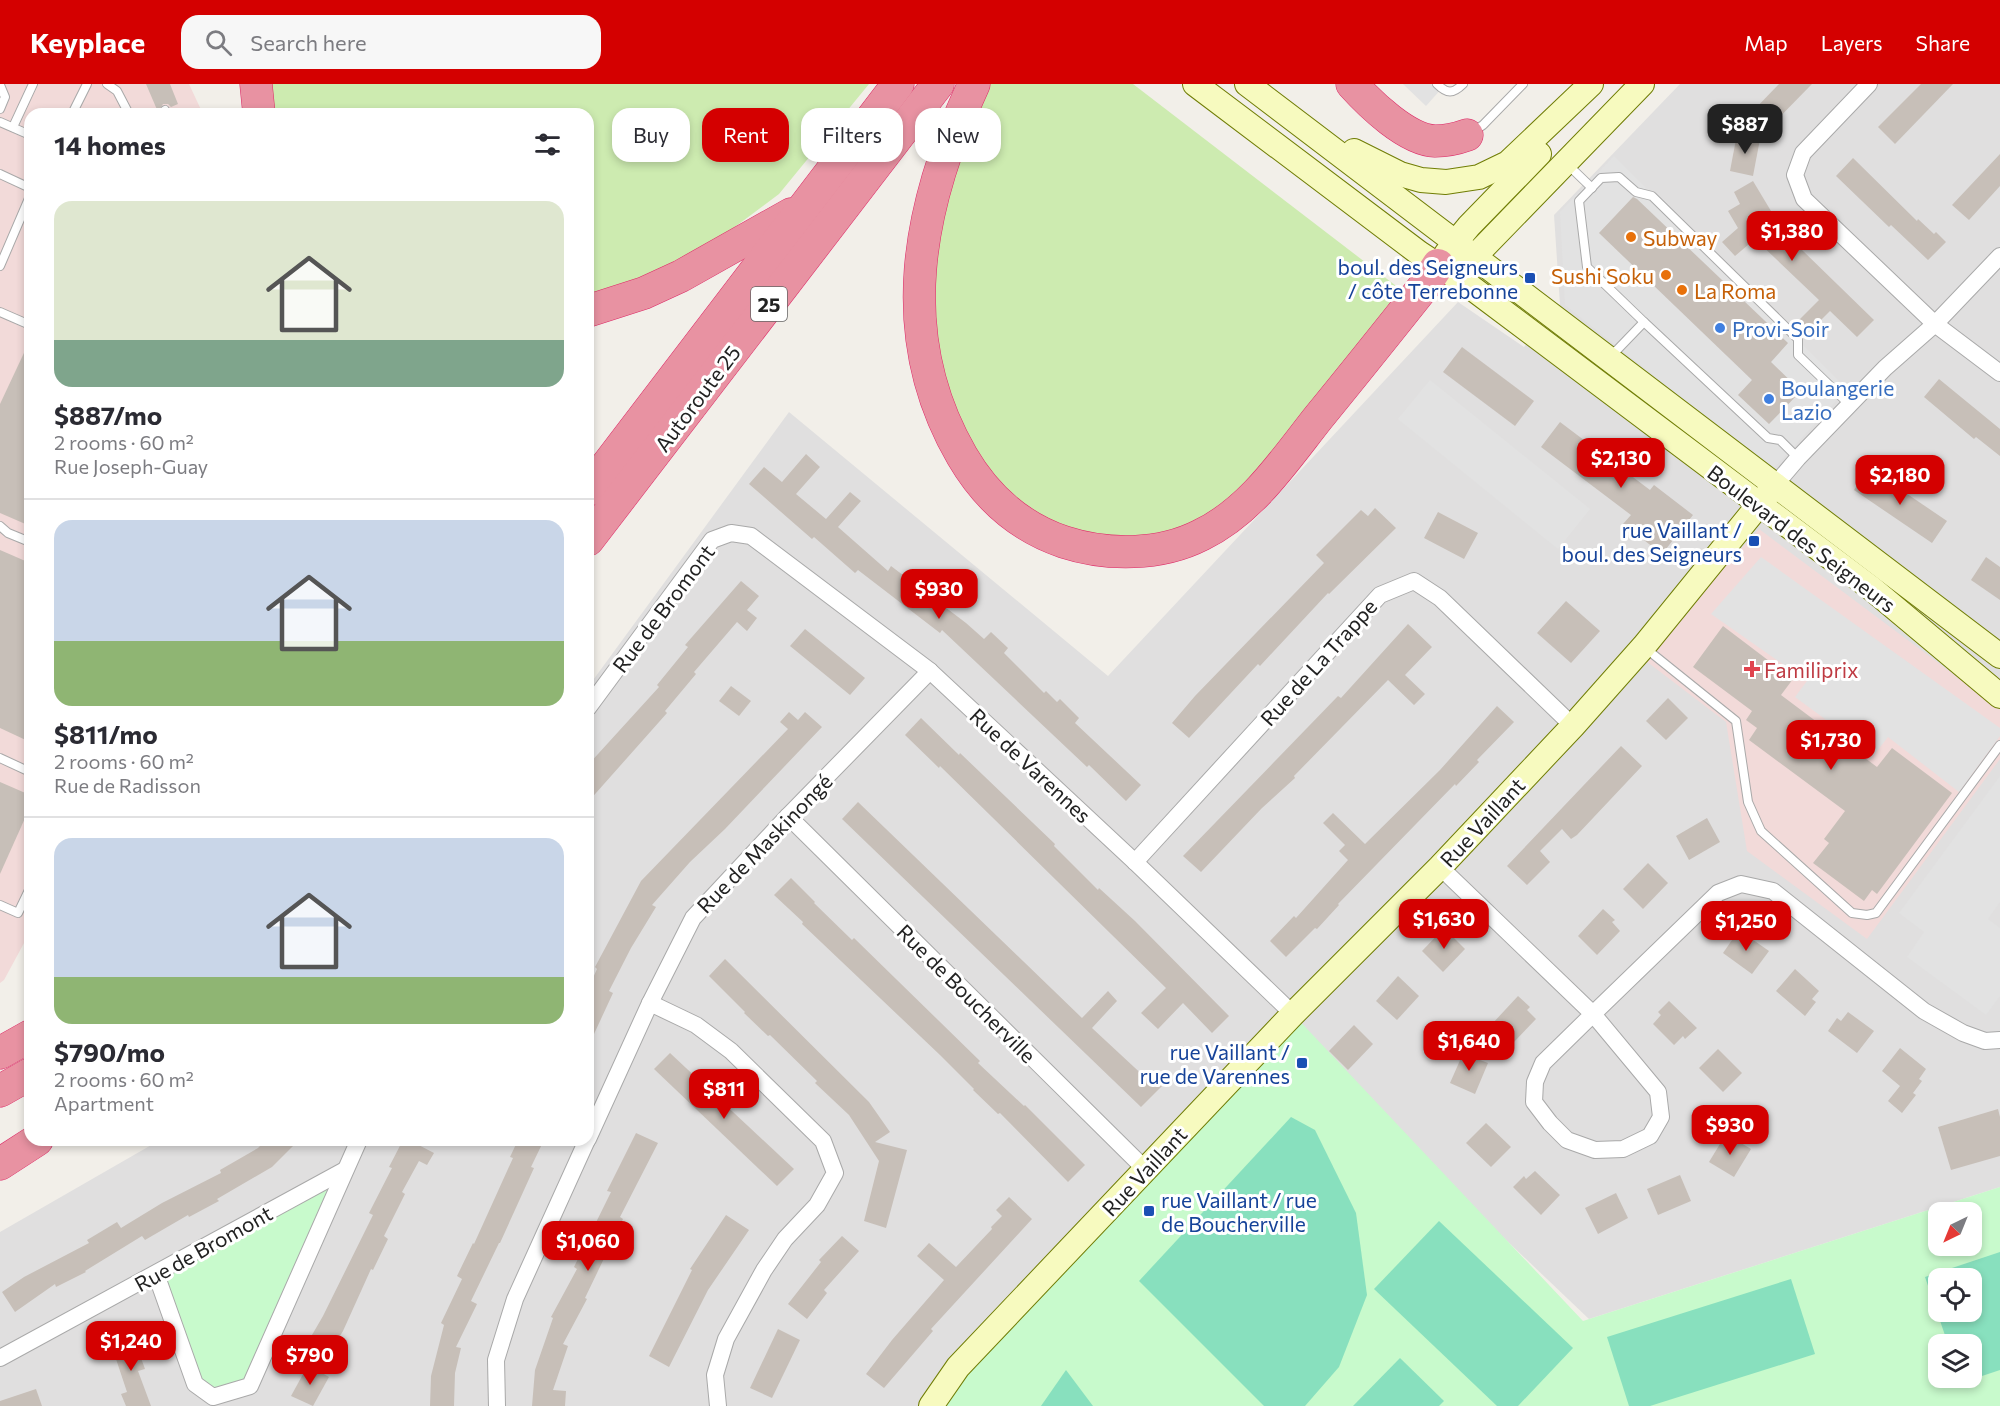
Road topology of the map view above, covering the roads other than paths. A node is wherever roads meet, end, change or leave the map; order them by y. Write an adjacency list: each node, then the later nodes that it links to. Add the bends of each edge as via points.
1 (0, 84): 22 (lane, via 5,97)
2 (33, 84): 25 (lane)
3 (87, 84): 19 (lane)
4 (107, 84): 20 (lane, via 117,91)
5 (256, 84): 21 (highway)
6 (898, 84): 33 (highway, Autoroute 25 / 25)
7 (938, 84): 52 (highway, Autoroute 25 / 25)
8 (974, 84): 35 (highway, via 941,163 927,218 919,280 924,354 946,423 975,477 1010,514 1053,538 1106,551 1162,548 1200,536 1231,517 1277,469)
9 (1195, 84): 35 (street, Boulevard des Seigneurs, via 1419,253)
10 (1247, 84): 26 (street, Boulevard des Seigneurs)
11 (1352, 84): 28 (highway, via 1390,119 1422,139 1446,141)
12 (1437, 84): 13 (lane, via 1450,93)
13 (1463, 84)
14 (1523, 84): 28 (lane, via 1483,125)
15 (1591, 84): 26 (street, via 1508,163 1460,181 1434,182 1410,177)
16 (1603, 84): 35 (street)
17 (1642, 84): 29 (street)
18 (1869, 84): 43 (street, via 1803,153 1795,175 1804,199)
19 (75, 108)
20 (126, 108)
21 (258, 108)
22 (0, 109)
23 (0, 114): 25 (lane)
24 (0, 122): 25 (lane)
25 (13, 127): 27 (lane)
26 (1309, 131): 35 (street, Boulevard des Seigneurs)
27 (24, 132)
28 (1467, 135)
29 (1566, 162): 32 (lane); 37 (street)
30 (0, 174): 31 (lane)
31 (24, 185)
32 (1592, 188): 42 (lane, via 1579,201 1587,267); 46 (lane, via 1601,178 1619,177 1636,192 1652,196 1798,339 1798,355)
33 (803, 208): 39 (highway, via 681,276); 48 (highway, Autoroute 25 / 25)
34 (24, 210): 38 (lane)
35 (1446, 254): 37 (street); 44 (street, Boulevard des Seigneurs, via 1468,285)
36 (2000, 256): 43 (street, Rue Vaillant)
37 (1474, 257): 44 (street, Boulevard des Seigneurs)
38 (0, 266)
39 (594, 309)
40 (0, 312): 41 (lane)
41 (24, 322)
42 (1644, 322): 44 (lane); 47 (lane, via 1768,438 1780,440)
43 (1935, 324): 45 (street); 46 (street, Rue Vaillant, via 1885,368)
44 (1599, 368): 49 (street, Boulevard des Seigneurs); 50 (street, Boulevard des Seigneurs)
45 (2000, 373)
46 (1851, 405): 47 (street, Rue Vaillant)
47 (1798, 458): 49 (street, Rue Vaillant)
48 (594, 482)
49 (1775, 485): 50 (street, Rue Vaillant); 56 (street, Boulevard des Seigneurs)
50 (1759, 504): 57 (street, Boulevard des Seigneurs); 58 (street, Rue Vaillant)
51 (0, 526): 53 (lane)
52 (594, 532)
53 (4, 533): 55 (lane)
54 (751, 536): 60 (street, Rue de Varennes); 62 (street, Rue de Bromont, via 731,533 712,540)
55 (24, 540)
56 (1885, 568): 57 (street); 59 (street, Boulevard des Seigneurs)
57 (1870, 587): 61 (street, Boulevard des Seigneurs)
58 (1644, 646): 63 (street, Rue Vaillant); 64 (lane, via 1736,721 1748,802 1761,831 1852,913 1876,913)
59 (2000, 656)
60 (930, 671): 67 (street, Rue de Maskinongé); 68 (street, Rue de Varennes)
61 (2000, 696)
62 (594, 700)
63 (1573, 726): 68 (street, Rue de La Trappe, via 1440,598 1414,581 1380,595); 69 (street, Rue Vaillant)
64 (2000, 745)
65 (0, 758): 66 (lane)
66 (24, 769)
67 (788, 816): 72 (street, Rue de Maskinongé, via 693,918); 85 (street, Rue de Boucherville)
68 (1136, 862): 73 (street, Rue de Varennes)
69 (1440, 867): 73 (street, Rue Vaillant); 74 (street)
70 (24, 900): 71 (lane, via 18,913)
71 (0, 905)
72 (650, 1003): 80 (street, Rue de Maskinongé); 90 (street, via 696,1025 732,1051 823,1141 835,1173 817,1205 785,1239 764,1270 726,1339 715,1375)
73 (1293, 1014): 85 (street, Rue Vaillant)
74 (1593, 1014): 74 (street, via 1658,1092 1661,1118 1650,1137 1623,1149 1595,1150 1567,1140 1534,1102 1535,1082 1544,1063); 76 (street, via 1718,893 1741,884 1773,891 1934,1016 1963,1033 1985,1041)
75 (24, 1039): 77 (highway)
76 (2000, 1040)
77 (0, 1053)
78 (24, 1077): 79 (highway)
79 (0, 1091)
80 (594, 1126)
81 (28, 1146): 84 (highway)
82 (356, 1146): 86 (street)
83 (585, 1146): 89 (street, Rue de Maskinongé, via 515,1299 496,1360)
84 (0, 1164)
85 (1145, 1169): 91 (street, Rue Vaillant, via 958,1367)
86 (345, 1170): 87 (street, Rue de Bromont); 87 (street, via 249,1386 213,1397 195,1384)
87 (156, 1274): 88 (street, Rue de Bromont)
88 (0, 1358)
89 (497, 1406)
90 (718, 1406)
91 (931, 1406)

